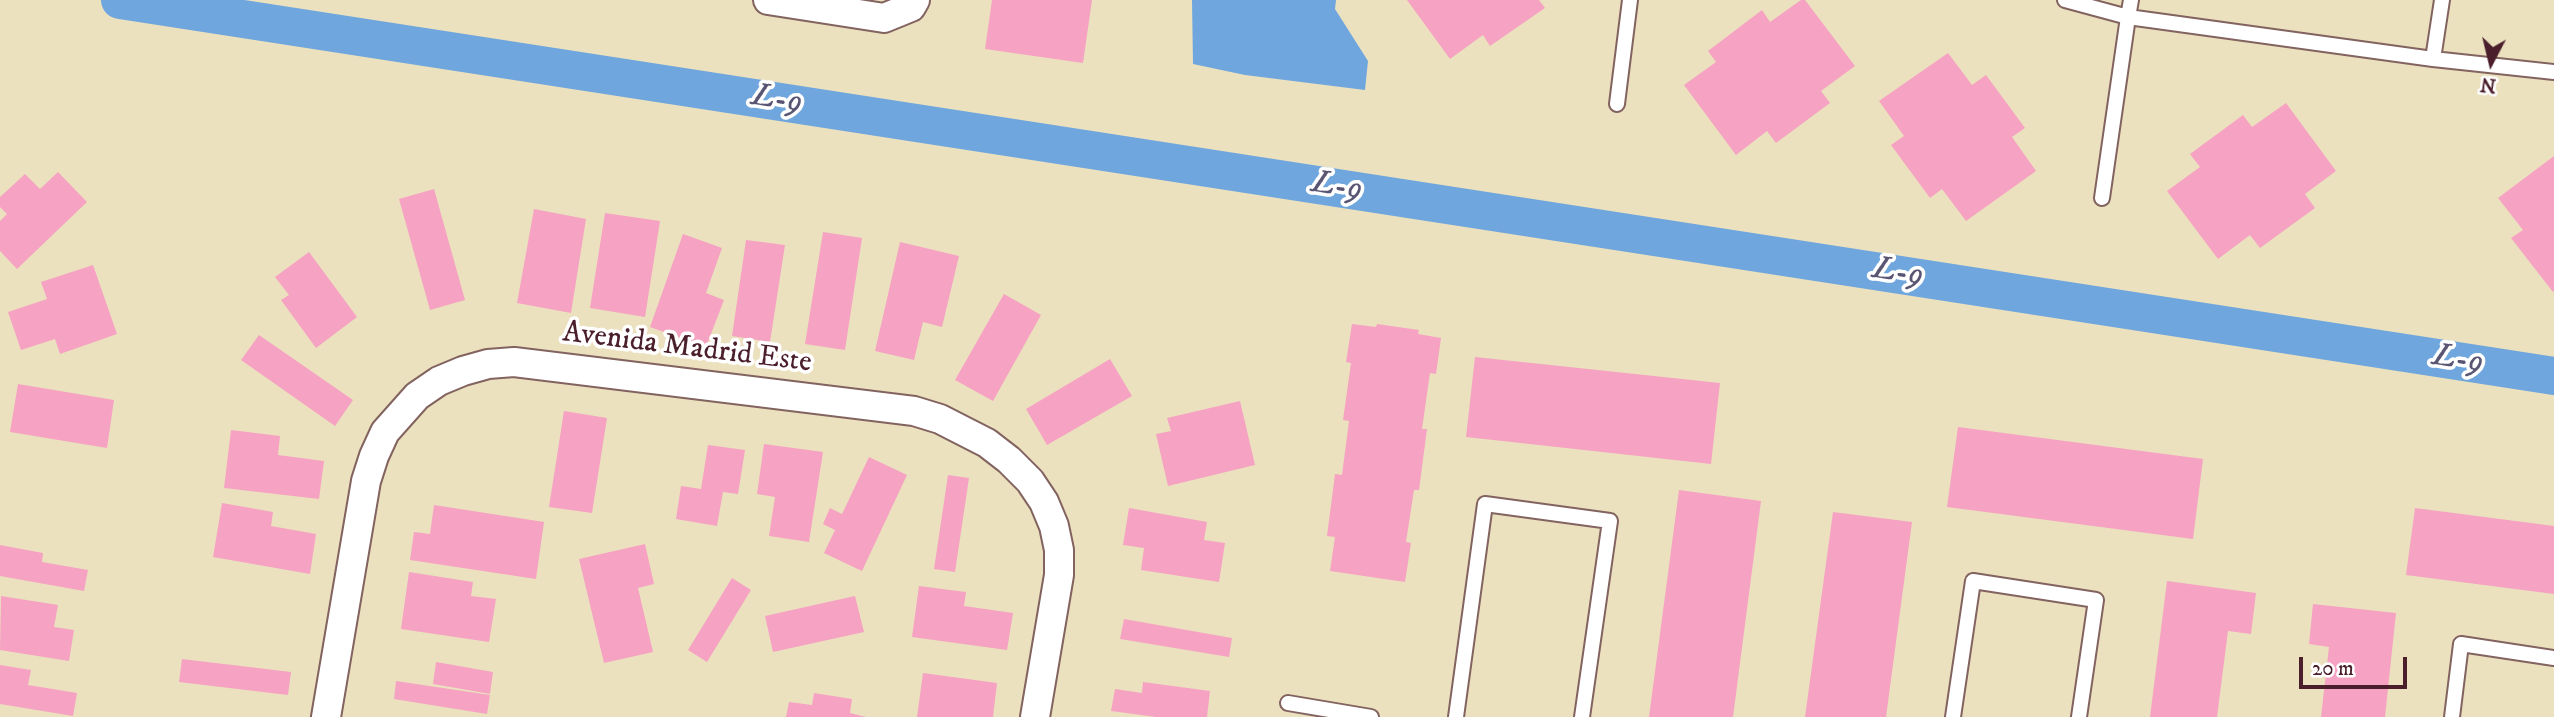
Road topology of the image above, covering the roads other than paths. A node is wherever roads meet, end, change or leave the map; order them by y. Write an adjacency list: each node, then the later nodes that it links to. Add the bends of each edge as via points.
1 (768, 0): 2 (street, via 884,18 911,7)
2 (915, 0)
3 (1630, 0): 10 (lane)
4 (2065, 0): 7 (lane)
5 (2131, 0): 7 (lane)
6 (2442, 0): 8 (lane)
7 (2129, 17): 8 (lane); 11 (lane)
8 (2433, 59): 9 (lane)
9 (2554, 72)
10 (1617, 104)
11 (2102, 198)
12 (2554, 658): 21 (lane, via 2461,644)
13 (1288, 703): 16 (lane)
14 (326, 717): 15 (street, Avenida Madrid Este, via 366,481 385,432 417,396 439,381 463,370 514,362 914,411 987,443 1030,481 1044,502 1059,550 1059,575)
15 (1035, 717)
16 (1371, 717)
17 (1457, 717): 18 (lane, via 1485,504 1610,521)
18 (1582, 717)
19 (1952, 717): 20 (lane, via 1973,581 2096,600)
20 (2080, 717)
21 (2452, 717)

